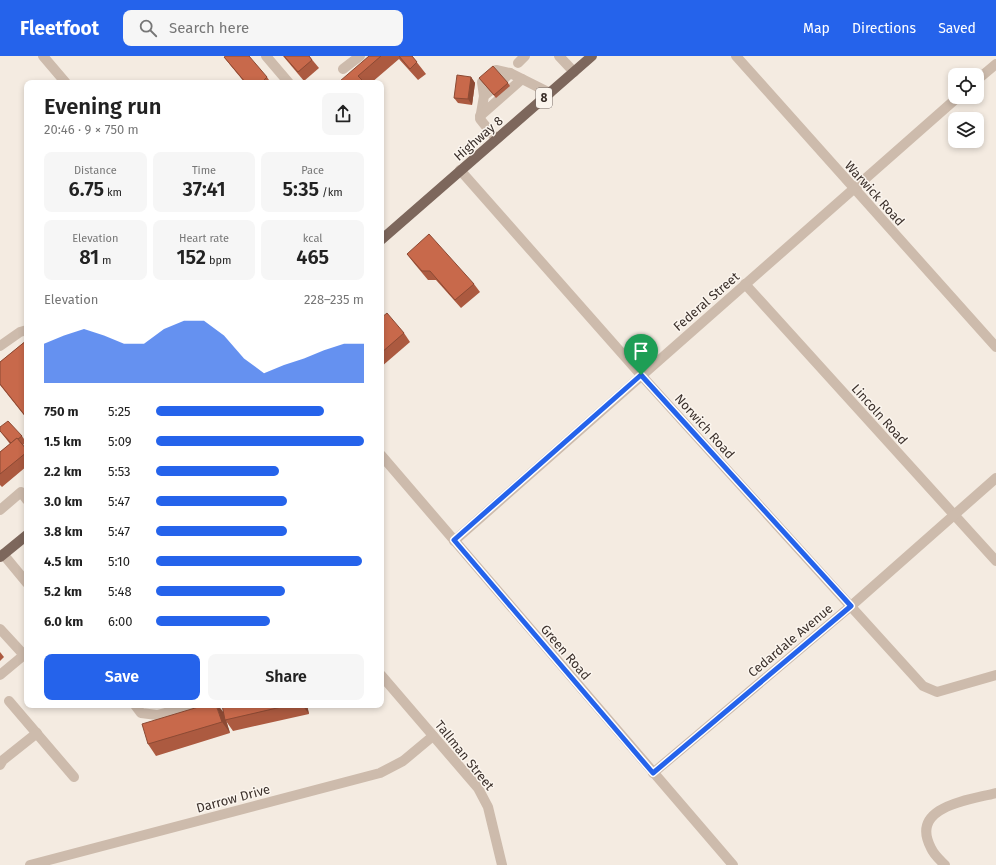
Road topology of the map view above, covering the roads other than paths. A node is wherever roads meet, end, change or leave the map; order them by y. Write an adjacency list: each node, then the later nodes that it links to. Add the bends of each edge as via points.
1 (43, 56): 15 (street)
2 (266, 56): 16 (street)
3 (360, 56): 10 (street)
4 (559, 56): 11 (street)
5 (592, 56): 11 (main road, Highway 8 / 8)
6 (736, 56): 23 (street, Warwick Road)
7 (992, 56): 8 (street)
8 (996, 60)
9 (996, 64): 12 (street)
10 (343, 69)
11 (574, 72): 18 (main road, Highway 8 / 8)
12 (984, 74)
13 (504, 78): 14 (street)
14 (522, 79): 18 (street); 20 (street)
15 (63, 80)
16 (286, 80)
17 (488, 91): 20 (street)
18 (550, 93): 21 (main road, Highway 8 / 8)
19 (950, 104): 23 (street, Federal Street)
20 (480, 116): 21 (street)
21 (496, 139): 22 (main road, Highway 8 / 8)
22 (460, 170): 24 (main road, Highway 8 / 8); 29 (street, Norwich Road)
23 (853, 188): 25 (street, Federal Street); 28 (street, Warwick Road)
24 (384, 237)
25 (745, 284): 29 (street, Federal Street); 34 (street, Lincoln Road)
26 (24, 331): 27 (street)
27 (0, 346)
28 (996, 347)
29 (641, 375): 36 (street, Federal Street); 40 (street, Norwich Road)
30 (384, 460): 36 (street, Green Road)
31 (996, 478): 34 (street, Cedardale Avenue)
32 (24, 496): 33 (street, via 21,492)
33 (0, 510)
34 (954, 515): 38 (street, Lincoln Road); 40 (street, Cedardale Avenue)
35 (24, 537): 37 (main road)
36 (454, 540): 51 (street, Green Road)
37 (2, 555): 39 (street)
38 (996, 561)
39 (24, 580)
40 (851, 606): 43 (street, Norwich Road, via 923,686 937,692); 51 (street, Cedardale Avenue)
41 (0, 629): 42 (street, via 24,655)
42 (0, 675)
43 (996, 675)
44 (384, 679): 49 (street, Tallman Street)
45 (9, 701): 48 (street)
46 (137, 708): 47 (street, via 141,713 157,716)
47 (186, 708)
48 (36, 733): 50 (street); 52 (street)
49 (433, 736): 54 (street, Darrow Drive, via 403,761 380,773); 55 (street, Tallman Street, via 484,797)
50 (0, 765)
51 (653, 773): 56 (street, Green Road)
52 (74, 777)
53 (996, 794): 57 (street, via 945,807 930,819 927,827 928,840 931,849)
54 (30, 865)
55 (502, 865)
56 (733, 865)
57 (945, 865)

